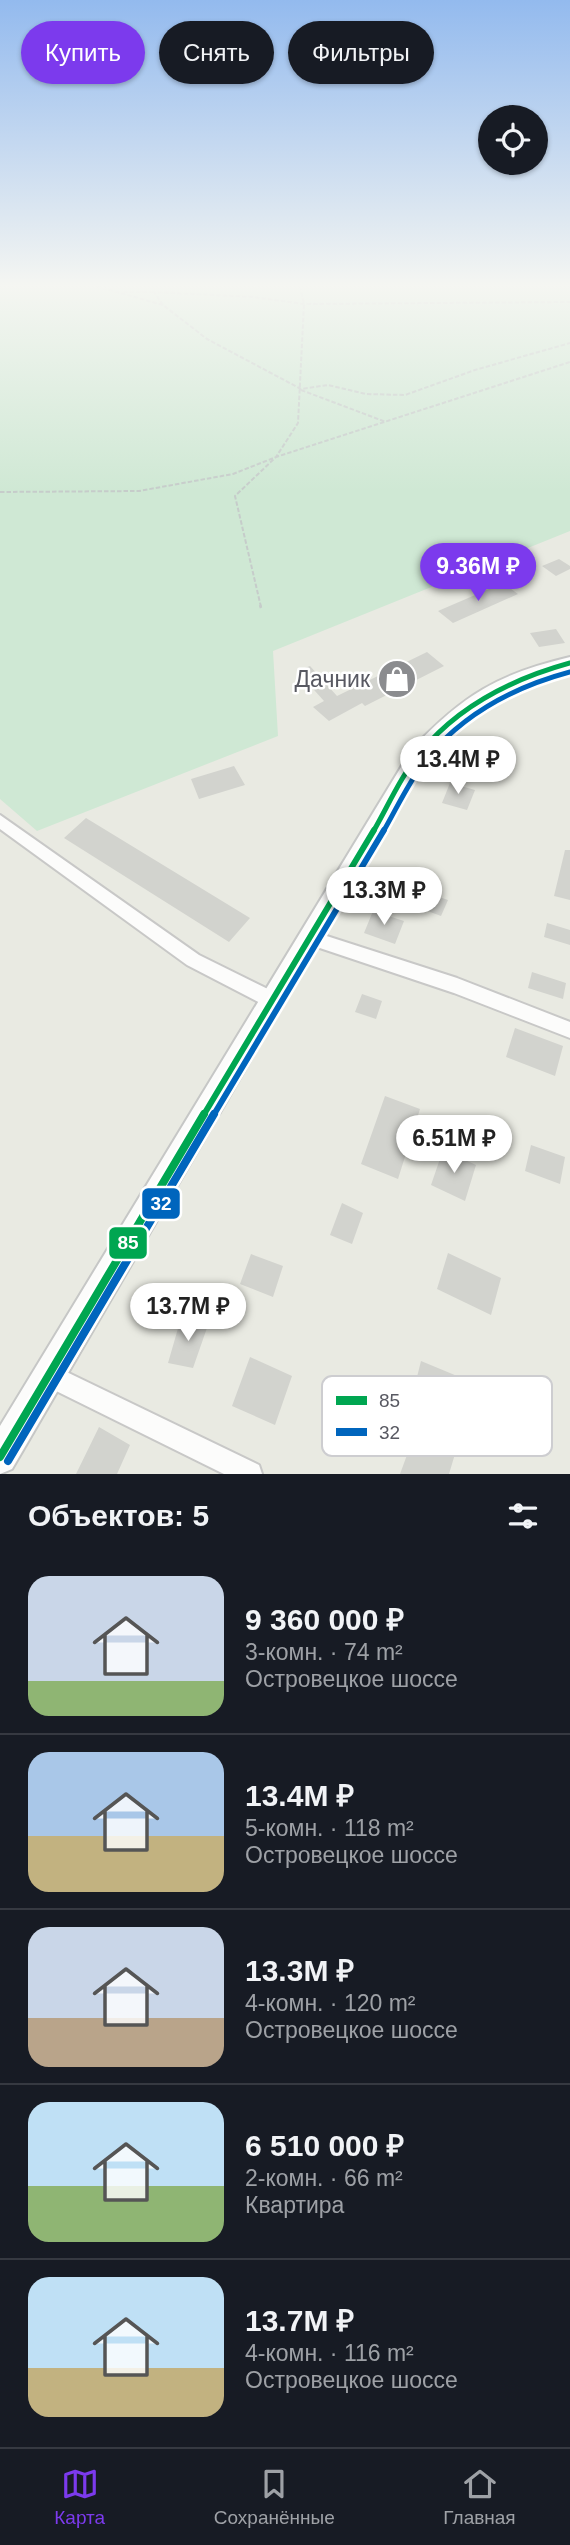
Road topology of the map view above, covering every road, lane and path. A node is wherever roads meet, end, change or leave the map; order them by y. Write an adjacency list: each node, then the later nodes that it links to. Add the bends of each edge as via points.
1 (236, 355): 5 (path)
2 (302, 355): 5 (path)
3 (529, 355): 5 (path, via 405,396 366,394 328,385)
4 (570, 362): 6 (path)
5 (301, 390): 6 (path); 7 (path, via 298,424)
6 (386, 422): 7 (path)
7 (276, 457): 8 (path, via 233,474 139,491); 9 (path, via 235,496)
8 (0, 492)
9 (261, 608)
10 (570, 663): 12 (main road, via 491,689 445,724 419,754)
11 (0, 821): 13 (street, via 193,960)
12 (308, 937): 13 (main road); 14 (street, via 457,986)
13 (272, 1000): 15 (main road)
14 (570, 1030)
15 (48, 1375): 16 (main road); 17 (street)
16 (0, 1457)
17 (250, 1474)

